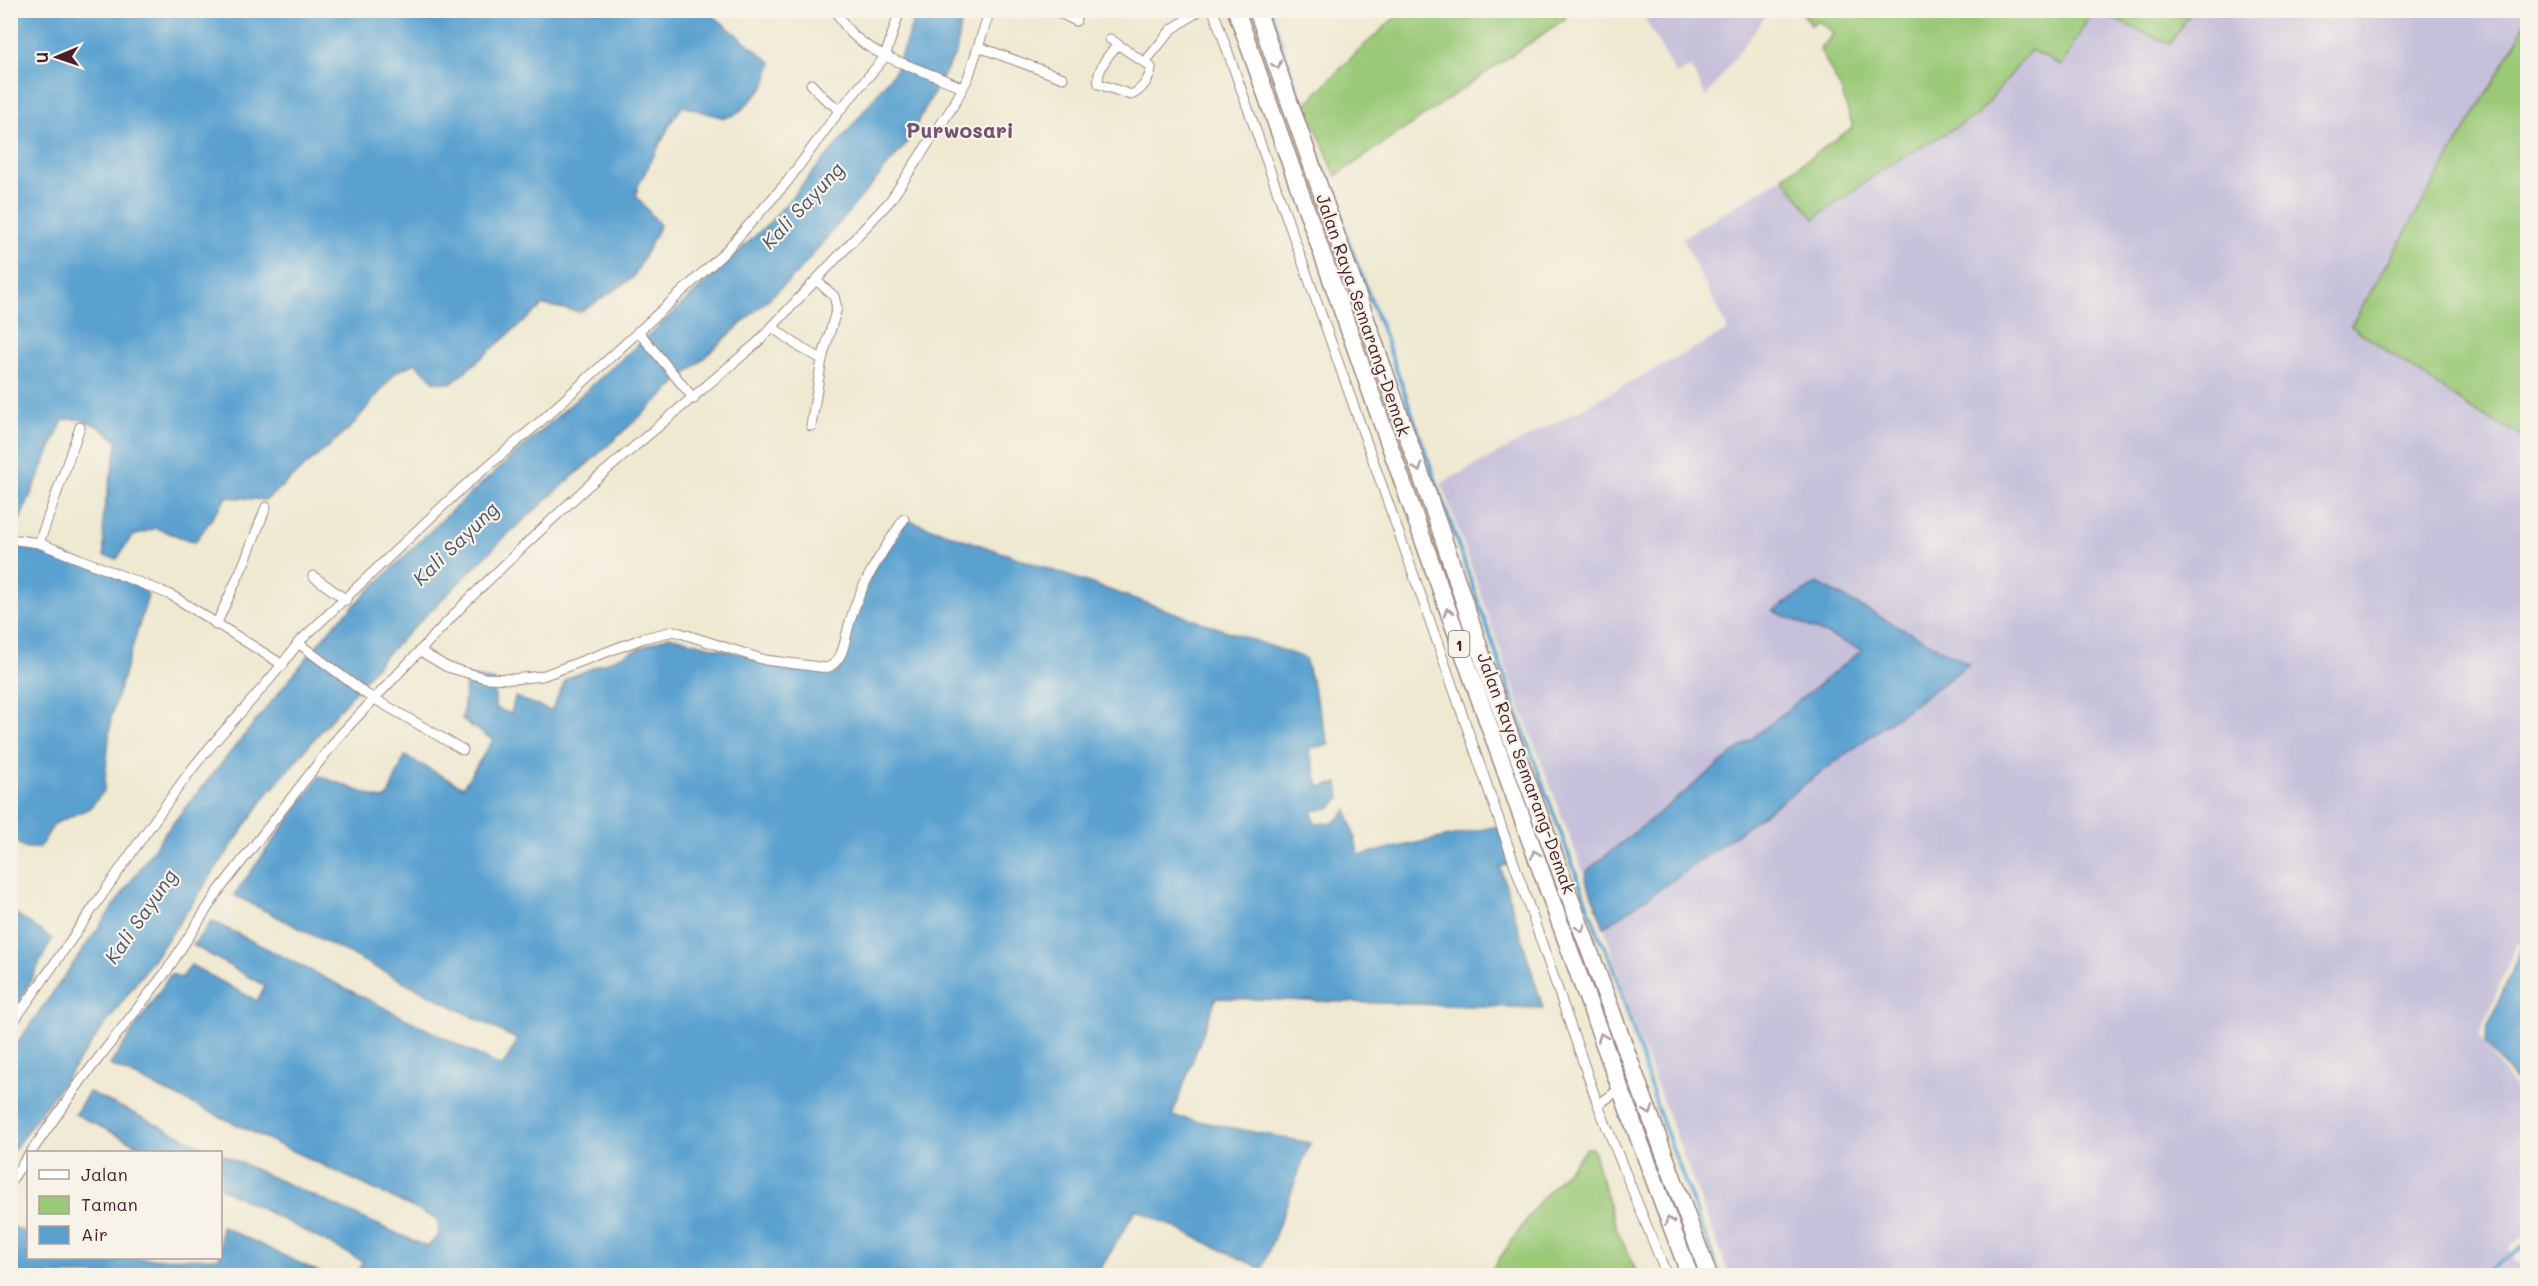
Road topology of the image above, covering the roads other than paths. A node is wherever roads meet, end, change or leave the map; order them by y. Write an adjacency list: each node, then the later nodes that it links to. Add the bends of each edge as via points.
1 (835, 10): 11 (street, via 852,34)
2 (900, 10): 11 (street)
3 (990, 10): 10 (street)
4 (1054, 10): 9 (street)
5 (1200, 10): 12 (street, via 1172,30)
6 (1213, 10): 40 (street)
7 (1236, 10): 21 (highway, Jalan Raya Semarang-Demak / 1)
8 (1257, 10): 19 (highway, Jalan Raya Semarang-Demak / 1, one-way to 19)
9 (1076, 21)
10 (979, 47): 13 (street); 15 (street)
11 (885, 57): 15 (street); 16 (street)
12 (1145, 62): 12 (street, via 1114,42 1099,72 1099,84 1135,94 1151,72)
13 (1063, 78)
14 (811, 84): 16 (street)
15 (962, 88): 17 (street, via 890,201)
16 (840, 110): 20 (street, via 787,182 723,254)
17 (817, 281): 18 (street); 22 (street, via 837,302)
18 (772, 327): 22 (street); 23 (street)
19 (1369, 330): 21 (highway); 46 (highway, Jalan Raya Semarang-Demak / 1, one-way to 46, via 1490,680)
20 (639, 333): 23 (street); 31 (street, via 462,488)
21 (1350, 339): 39 (highway, Jalan Raya Semarang-Demak / 1, one-way to 21)
22 (822, 359): 24 (street)
23 (693, 398): 34 (street, via 581,493)
24 (811, 426)
25 (80, 427): 29 (street)
26 (266, 507): 32 (street)
27 (904, 519): 34 (street, via 866,580 840,659 827,668 765,660 674,631 644,638 542,676 513,679 485,678 447,667)
28 (10, 539): 29 (street)
29 (39, 543): 32 (street, via 171,595)
30 (313, 576): 31 (street)
31 (346, 600): 33 (street)
32 (216, 625): 35 (street)
33 (298, 643): 35 (street); 36 (street)
34 (420, 651): 36 (street)
35 (283, 665): 38 (street, via 195,766)
36 (376, 699): 37 (street); 41 (street, via 341,734 218,893 166,972)
37 (463, 750)
38 (10, 1026)
39 (1621, 1088): 40 (street); 45 (highway, Jalan Raya Semarang-Demak / 1, one-way to 39)
40 (1598, 1106): 44 (street)
41 (32, 1151)
42 (27, 1157): 43 (street)
43 (10, 1182)
44 (1667, 1275)
45 (1690, 1275)
46 (1708, 1275)

